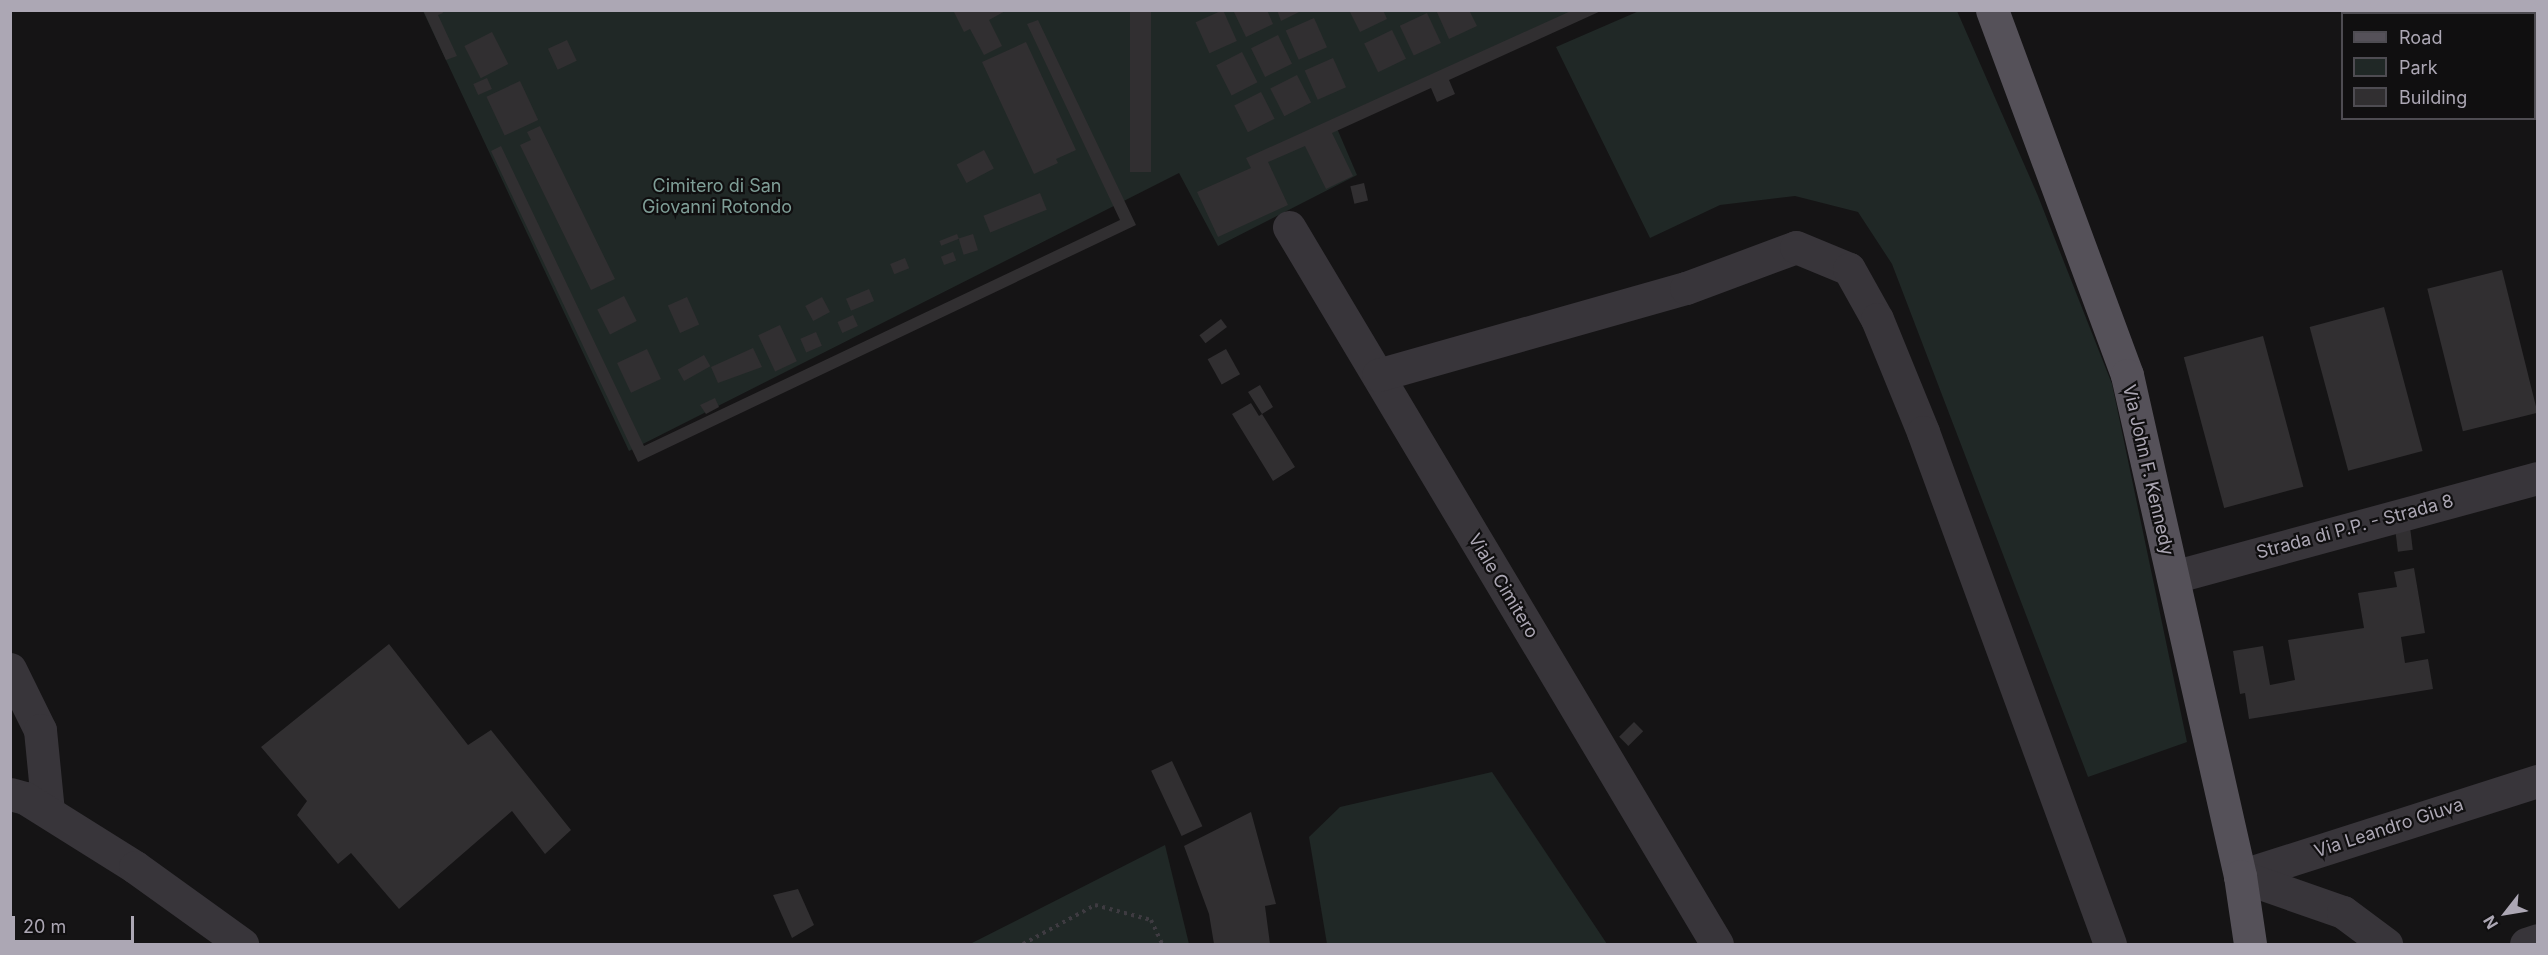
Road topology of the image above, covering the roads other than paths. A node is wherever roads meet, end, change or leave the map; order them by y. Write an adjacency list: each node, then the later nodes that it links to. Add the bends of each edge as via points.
1 (1992, 10): 5 (main road, Via John F. Kennedy, via 2127,375)
2 (1289, 227): 3 (street, Viale Cimitero)
3 (1378, 375): 13 (street, Viale Cimitero); 14 (street, via 1686,288 1796,247 1849,269 1877,319 1923,432)
4 (2538, 478): 5 (street, Strada di P.P. - Strada 8)
5 (2173, 577): 10 (main road, Via John F. Kennedy)
6 (10, 669): 9 (street, via 40,730)
7 (2538, 781): 10 (street, Via Leandro Giuva)
8 (10, 794): 9 (street)
9 (48, 812): 12 (street, via 135,867)
10 (2240, 876): 15 (main road, Via John F. Kennedy); 16 (street, via 2343,912)
11 (2538, 940): 17 (street)
12 (242, 945)
13 (1717, 945)
14 (2110, 945)
15 (2250, 945)
16 (2386, 945)
17 (2526, 945)

